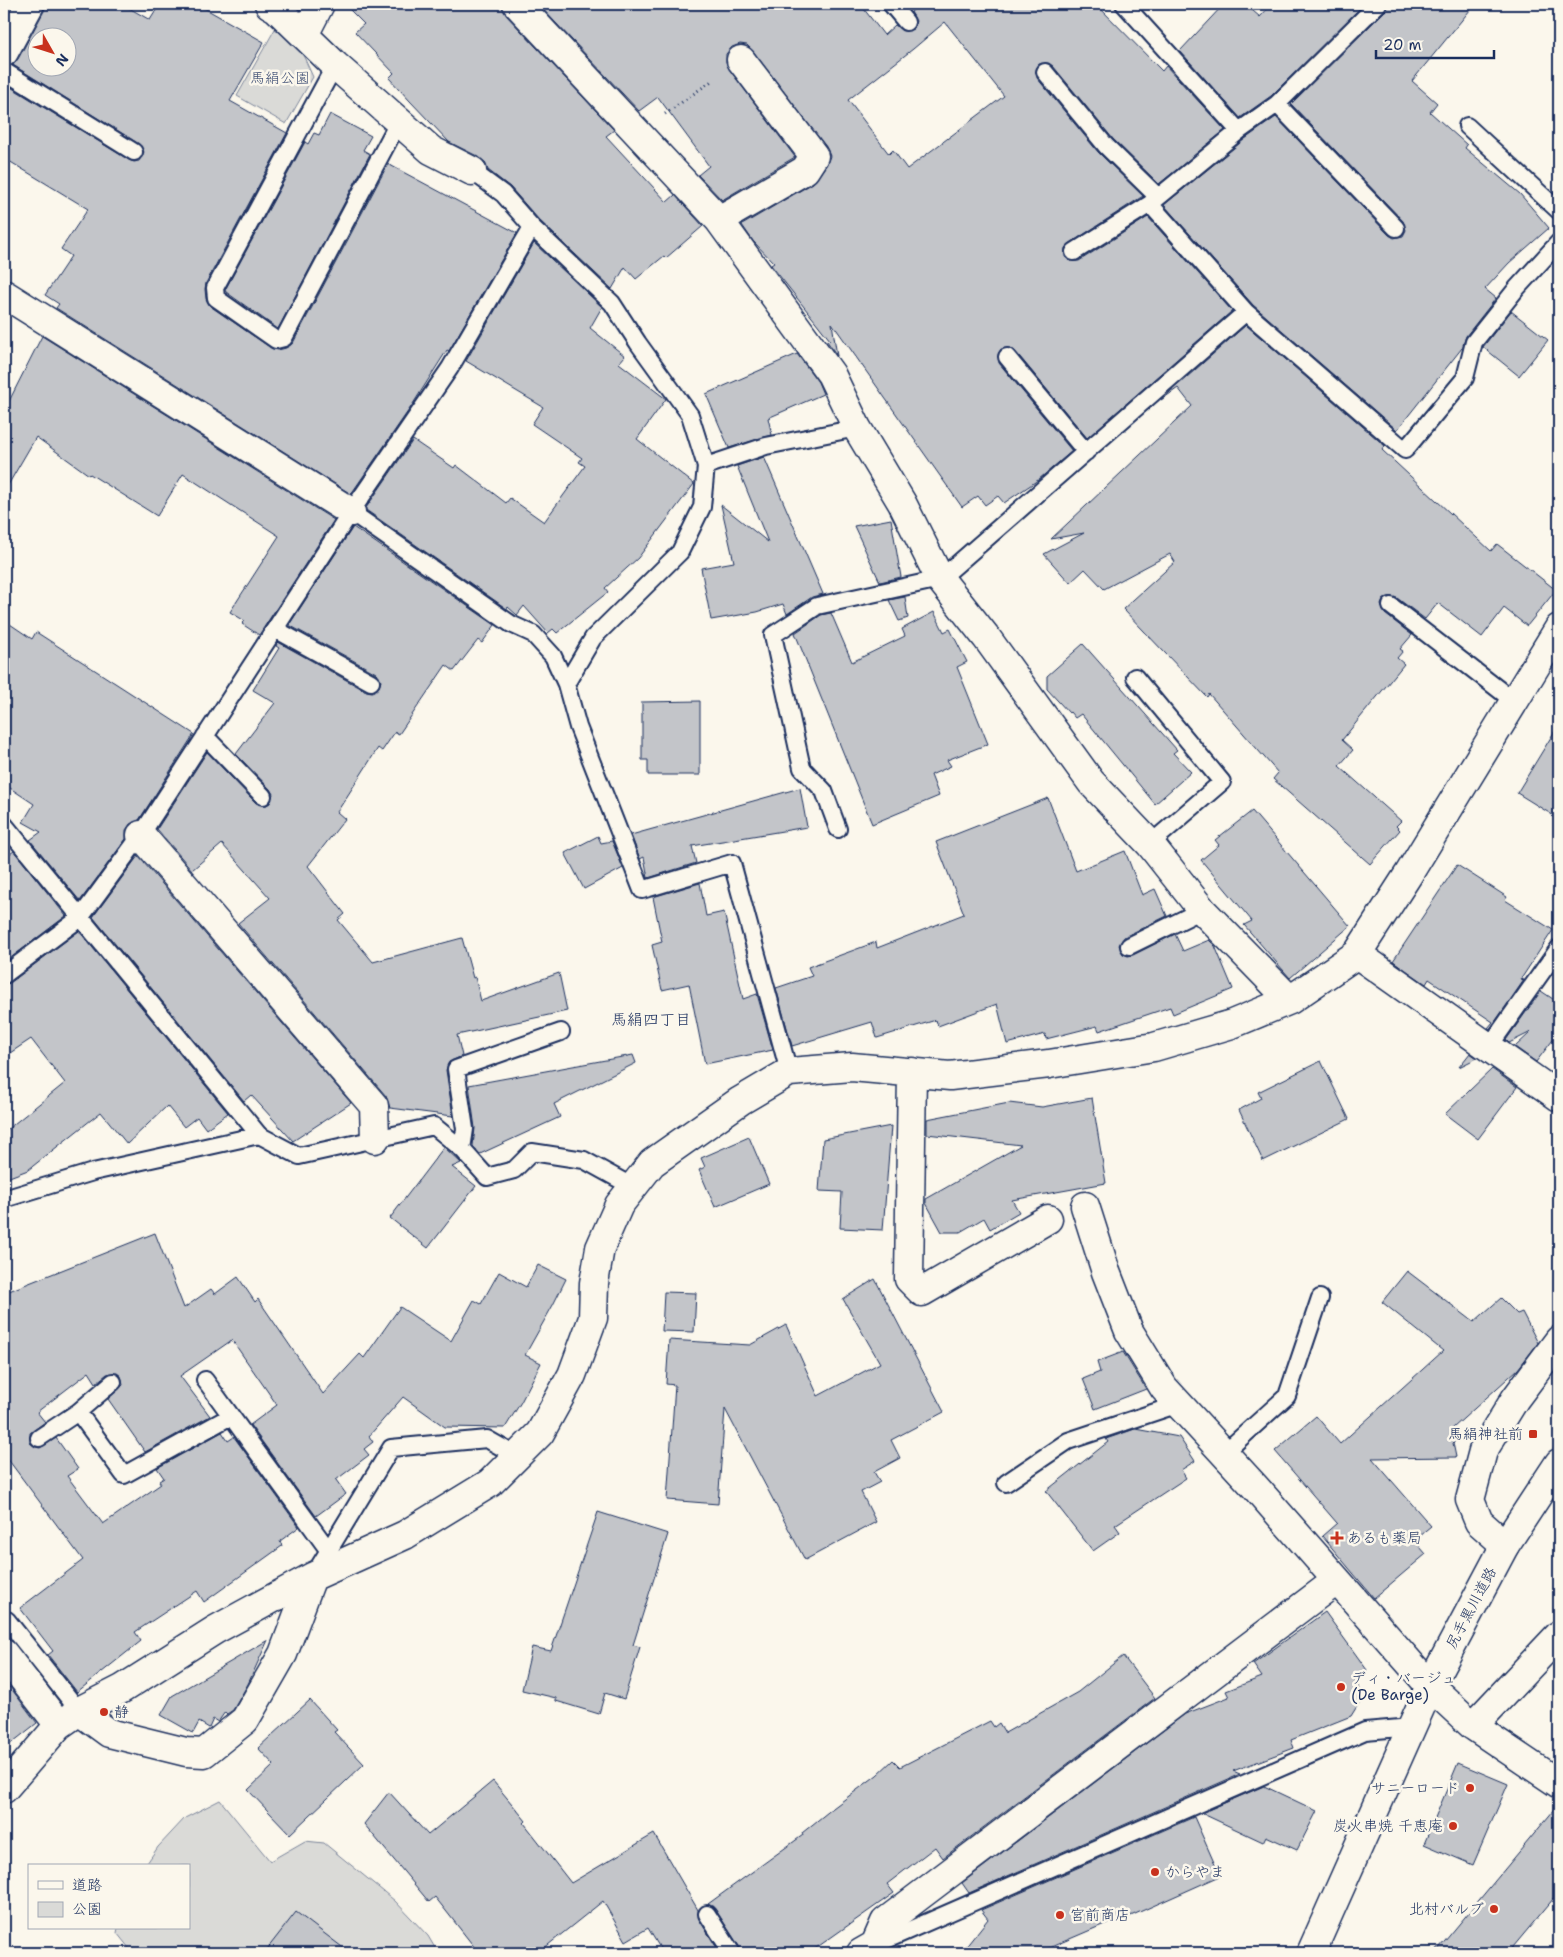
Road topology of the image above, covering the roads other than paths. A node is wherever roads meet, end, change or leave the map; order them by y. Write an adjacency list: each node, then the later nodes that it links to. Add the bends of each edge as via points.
1 (30, 4): 10 (street)
2 (269, 4): 9 (street)
3 (320, 4): 9 (street)
4 (517, 4): 23 (street)
5 (891, 4): 8 (lane)
6 (1124, 4): 18 (lane)
7 (1378, 4): 15 (lane)
8 (906, 22)
9 (304, 35): 12 (street)
10 (4, 52)
11 (741, 60): 23 (street, via 814,156 805,170)
12 (335, 65): 16 (street); 16 (lane, via 215,288 216,298 276,340 284,338)
13 (4, 71): 19 (lane)
14 (1045, 72): 21 (lane)
15 (1277, 104): 18 (lane); 25 (lane)
16 (399, 121): 20 (street, via 430,150)
17 (1467, 126): 22 (lane)
18 (1240, 131): 21 (lane)
19 (134, 152)
20 (472, 171): 24 (lane, via 503,194)
21 (1154, 200): 27 (lane); 29 (lane)
22 (1559, 212)
23 (720, 220): 31 (street, via 831,374)
24 (532, 226): 33 (lane, via 612,302 690,415); 34 (lane, via 450,368)
25 (1396, 228)
26 (1559, 242): 29 (lane, via 1474,342 1465,378 1405,450)
27 (1074, 252)
28 (4, 294): 34 (street)
29 (1246, 312): 32 (lane)
30 (1007, 357): 32 (lane)
31 (857, 428): 33 (lane, via 766,446); 35 (street, via 902,503)
32 (1086, 452): 35 (lane)
33 (706, 466): 41 (lane, via 702,507 680,552 593,638)
34 (351, 512): 38 (lane); 41 (lane, via 511,624 533,634 553,656)
35 (940, 579): 46 (lane, via 817,606 773,635 802,768 824,791); 48 (street, via 1091,782)
36 (1391, 606): 42 (lane)
37 (1559, 628): 42 (street)
38 (275, 629): 40 (lane); 43 (lane)
39 (1135, 677): 48 (lane, via 1222,782)
40 (371, 682)
41 (566, 684): 58 (lane, via 578,727 642,890 732,863)
42 (1515, 702): 53 (street)
43 (205, 736): 44 (lane); 47 (lane)
44 (263, 796)
45 (4, 824): 50 (lane)
46 (838, 829)
47 (141, 835): 50 (lane); 62 (street, via 374,1106)
48 (1150, 844): 49 (street)
49 (1202, 910): 51 (lane); 55 (street)
50 (80, 918): 54 (lane); 61 (lane)
51 (1129, 946)
52 (1559, 948): 57 (lane)
53 (1357, 954): 55 (street); 57 (street)
54 (4, 975)
55 (1290, 1000): 59 (street, via 1232,1024 1154,1047 950,1076)
56 (561, 1032): 63 (lane, via 456,1069 465,1129)
57 (1489, 1047): 60 (street)
58 (789, 1072): 59 (street, via 852,1066); 64 (street, via 740,1101 652,1163)
59 (912, 1072): 67 (street, via 909,1279 922,1292)
60 (1559, 1097)
61 (259, 1135): 62 (lane, via 299,1156); 65 (lane, via 93,1172)
62 (376, 1139): 63 (lane, via 434,1126)
63 (462, 1149): 64 (lane, via 487,1177 514,1170 532,1152 584,1160)
64 (633, 1187): 77 (street, via 619,1205 600,1248 593,1318 572,1375 540,1432)
65 (4, 1199)
66 (1085, 1206): 72 (street, via 1129,1332 1164,1388)
67 (1048, 1219)
68 (1320, 1298): 76 (lane, via 1287,1396)
69 (1559, 1340): 80 (street, via 1515,1399 1484,1451 1470,1500 1479,1522)
70 (205, 1380): 74 (lane)
71 (113, 1382): 73 (lane)
72 (1179, 1404): 76 (street); 79 (lane, via 1068,1441)
73 (78, 1412): 74 (lane, via 124,1475); 75 (lane)
74 (231, 1416): 81 (lane)
75 (39, 1438)
76 (1224, 1453): 83 (street)
77 (517, 1456): 81 (lane, via 487,1439 390,1448); 82 (street, via 490,1483 405,1535)
78 (1559, 1463): 80 (street, 尻手黒川道路)
79 (1006, 1483)
80 (1505, 1545): 87 (street, 尻手黒川道路)
81 (329, 1551): 82 (lane)
82 (312, 1577): 88 (street, via 214,1630 122,1689); 88 (street, via 282,1654 245,1720 204,1753 186,1752 109,1733)
83 (1336, 1581): 87 (street); 94 (street, via 885,1922)
84 (7, 1620): 88 (lane)
85 (1559, 1635): 89 (street)
86 (4, 1654): 88 (street)
87 (1430, 1686): 89 (street); 90 (street, 尻手黒川道路)
88 (69, 1718): 92 (street)
89 (1473, 1726): 91 (street)
90 (1412, 1727): 94 (lane, via 1365,1731); 96 (street, 尻手黒川道路)
91 (1559, 1784)
92 (4, 1789)
93 (707, 1914): 95 (lane)
94 (873, 1951)
95 (732, 1953)
96 (1311, 1953)

